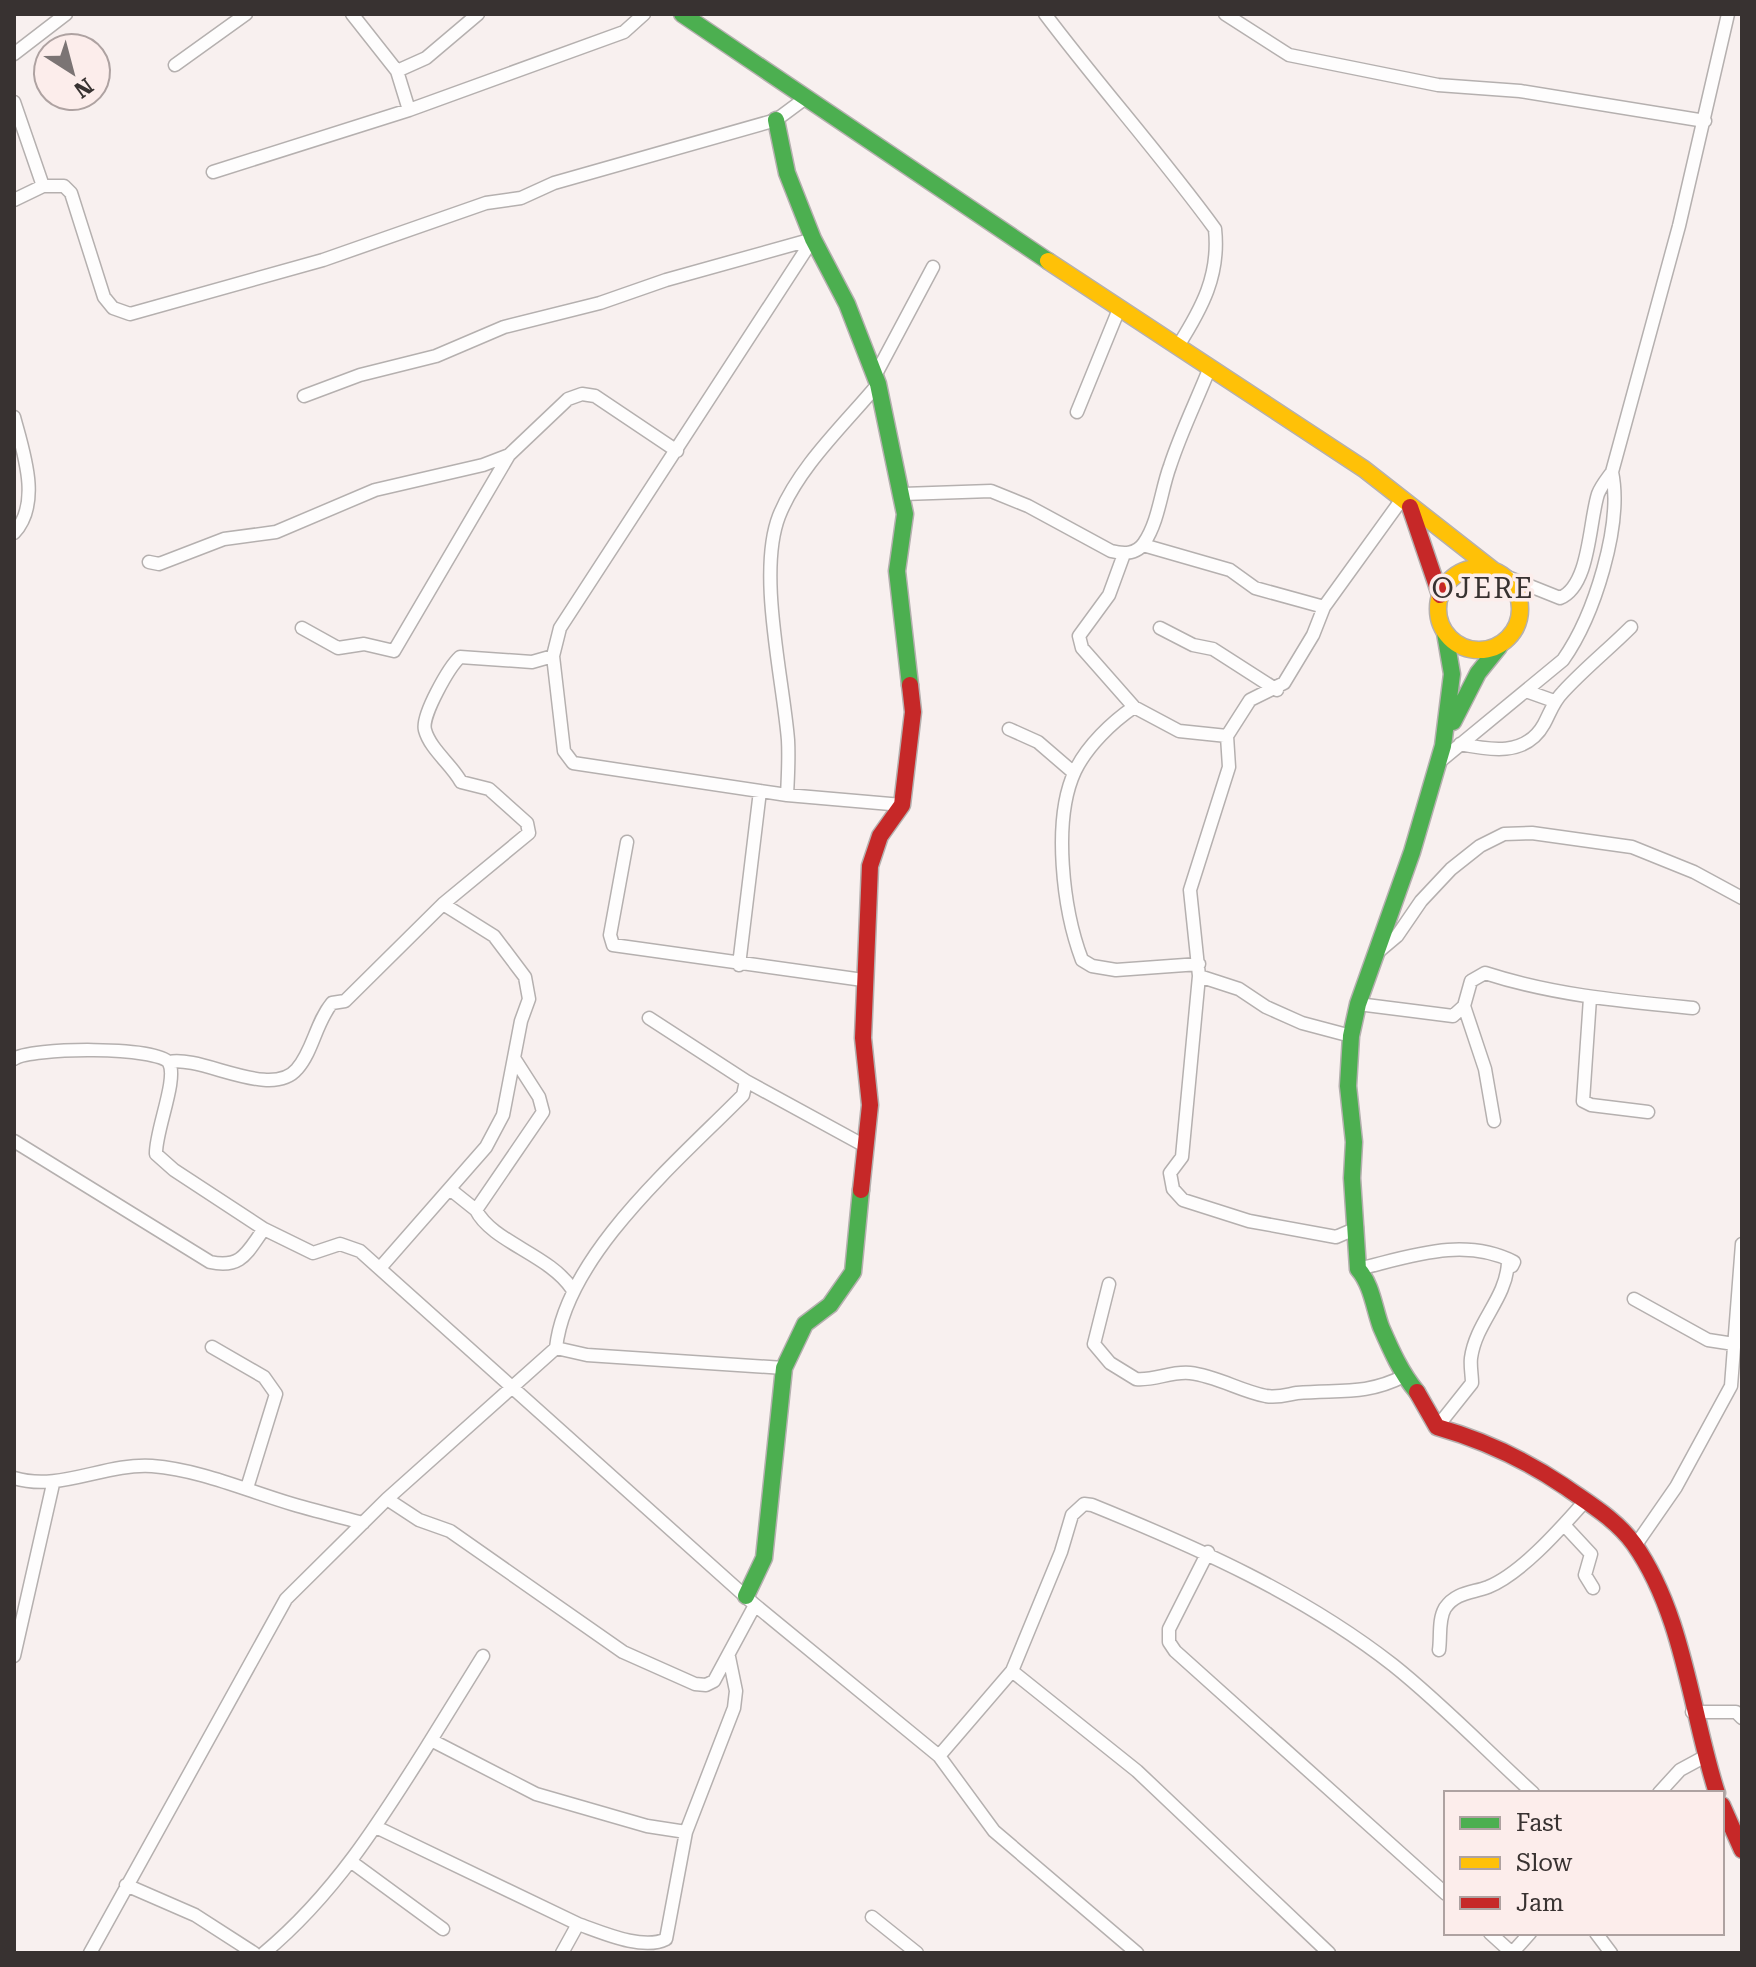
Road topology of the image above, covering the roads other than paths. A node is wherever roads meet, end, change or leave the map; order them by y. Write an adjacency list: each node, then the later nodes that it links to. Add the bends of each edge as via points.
1 (66, 14): 10 (street)
2 (246, 14): 11 (street)
3 (352, 14): 12 (street)
4 (478, 14): 12 (street, via 426,58)
5 (644, 14): 15 (street, via 624,32)
6 (682, 14): 13 (street)
7 (1045, 14): 24 (street, via 1215,229 1217,249 1207,300)
8 (1225, 14): 17 (street, via 1289,55 1438,85 1520,91)
9 (1728, 14): 17 (street)
10 (14, 54)
11 (175, 65)
12 (397, 71): 15 (street)
13 (807, 97): 16 (street); 23 (street)
14 (14, 102): 19 (street)
15 (409, 110): 18 (street)
16 (776, 120): 19 (street, via 130,314 113,308 104,297 71,193 64,186); 21 (street, via 787,173)
17 (1705, 121): 32 (street)
18 (213, 172)
19 (43, 186): 20 (street)
20 (14, 200)
21 (813, 239): 26 (street); 27 (street, via 504,327 436,356); 30 (street)
22 (933, 267): 26 (street)
23 (1119, 309): 24 (street); 28 (street)
24 (1178, 346): 25 (street)
25 (1210, 367): 34 (street); 36 (street)
26 (877, 379): 33 (street); 57 (street, via 807,469 780,514 771,546 788,743)
27 (304, 396)
28 (1077, 412)
29 (14, 417): 35 (street, via 26,461 28,500)
30 (677, 451): 31 (street, via 595,396 582,394 568,399); 47 (street, via 560,628)
31 (509, 455): 38 (street, via 375,490 276,532 224,539 159,564); 43 (street, via 394,651 364,644 338,648)
32 (1612, 472): 39 (street, via 1599,491 1580,575 1569,594 1552,597); 49 (street, via 1617,496 1610,536 1586,617 1563,660)
33 (903, 494): 37 (street, via 991,491); 58 (street, via 897,571 913,712)
34 (1406, 502): 39 (street); 40 (street); 41 (street)
35 (14, 533)
36 (1143, 545): 37 (street); 41 (street, via 1230,570 1255,588)
37 (1124, 554): 51 (street, via 1109,595 1079,641)
38 (149, 562)
39 (1499, 573): 40 (street, via 1481,568 1456,575); 46 (street, via 1519,597 1521,610 1512,635)
40 (1440, 595): 45 (street, via 1437,608)
41 (1324, 607): 48 (street, via 1297,664)
42 (1631, 627): 50 (street)
43 (302, 628)
44 (1160, 628): 48 (street, via 1213,649)
45 (1445, 633): 46 (street, via 1478,651); 54 (street, via 1452,674)
46 (1503, 643): 54 (street, via 1485,659 1468,687)
47 (553, 656): 56 (street, via 564,751 573,763); 61 (street, via 532,662 460,657 425,721 427,735 461,782 489,789 529,829)
48 (1277, 690): 53 (street, via 1250,700)
49 (1526, 691): 50 (street); 54 (street)
50 (1554, 701): 54 (street, via 1542,728 1521,745 1494,750)
51 (1134, 707): 53 (street, via 1179,731); 55 (street)
52 (1009, 729): 55 (street, via 1038,742)
53 (1227, 736): 64 (street, via 1229,767 1190,890)
54 (1451, 745): 62 (street, via 1438,763)
55 (1074, 773): 64 (street, via 1063,831 1064,866 1082,960 1116,970)
56 (760, 791): 57 (street); 63 (street)
57 (787, 795): 58 (street)
58 (902, 805): 65 (street, via 880,836 870,866)
59 (627, 842): 63 (street, via 610,935 613,945)
60 (1742, 898): 62 (street, via 1632,847 1504,834 1451,869 1405,927)
61 (443, 904): 72 (street, via 494,936 525,977 529,999); 74 (street, via 345,1001 332,1003 297,1070 284,1078 262,1080)
62 (1376, 953): 67 (street)
63 (739, 965): 65 (street)
64 (1199, 970): 71 (street, via 1283,1015); 82 (street, via 1182,1157 1170,1173 1173,1189 1183,1200 1249,1221 1336,1237)
65 (863, 980): 79 (street, via 870,1105)
66 (1590, 998): 68 (street, via 1485,973 1471,981); 69 (street); 76 (street, via 1583,1101)
67 (1358, 1004): 68 (street, via 1436,1017 1453,1016); 71 (street)
68 (1464, 1006): 77 (street, via 1485,1069)
69 (1693, 1008)
70 (649, 1018): 75 (street)
71 (1351, 1036): 82 (street, via 1348,1086)
72 (514, 1058): 80 (street, via 503,1115 486,1147); 81 (street, via 543,1112)
73 (14, 1059): 74 (street, via 41,1050 144,1053)
74 (169, 1062): 83 (street, via 156,1154)
75 (746, 1081): 79 (street); 88 (street, via 743,1095 612,1231)
76 (1648, 1112)
77 (1494, 1121)
78 (14, 1141): 83 (street, via 210,1262 236,1263)
79 (865, 1146): 93 (street, via 853,1272 830,1305 805,1324)
80 (451, 1190): 81 (street); 85 (street)
81 (476, 1210): 88 (street, via 563,1276)
82 (1357, 1228): 86 (street)
83 (264, 1229): 85 (street, via 313,1253 340,1244 360,1251)
84 (1742, 1244): 90 (street)
85 (380, 1268): 95 (street)
86 (1358, 1269): 94 (street); 96 (street, via 1438,1250 1471,1249 1514,1262 1508,1263 1500,1298 1489,1311 1471,1357 1472,1383)
87 (1109, 1284): 94 (street, via 1094,1344 1110,1363 1136,1379 1167,1373 1202,1375 1279,1397 1345,1394)
88 (572, 1289): 92 (street)
89 (1634, 1299): 90 (street, via 1708,1340)
90 (1734, 1344): 104 (street, via 1731,1386 1724,1403)
91 (212, 1347): 99 (street, via 264,1377 276,1394)
92 (556, 1348): 93 (street, via 587,1355); 95 (street)
93 (784, 1368): 107 (street, via 764,1558)
94 (1404, 1376): 96 (street)
95 (512, 1390): 100 (street); 107 (street)
96 (1437, 1427): 101 (street, via 1478,1437)
97 (14, 1478): 98 (street)
98 (53, 1484): 99 (street, via 91,1471 148,1466 188,1470); 109 (street)
99 (247, 1488): 102 (street)
100 (387, 1499): 102 (street); 111 (street, via 419,1520 450,1531 623,1652 706,1685)
101 (1585, 1501): 103 (street); 104 (street)
102 (363, 1523): 126 (street, via 286,1599)
103 (1564, 1525): 106 (street, via 1591,1554 1585,1575); 108 (street, via 1509,1574 1454,1599 1441,1619)
104 (1635, 1546): 113 (street, via 1665,1612)
105 (1208, 1552): 112 (street, via 1092,1505 1077,1509); 118 (street, via 1302,1603 1393,1665); 127 (street, via 1169,1629 1175,1651)
106 (1593, 1588)
107 (751, 1600): 111 (street); 116 (street)
108 (1439, 1650)
109 (14, 1656)
110 (483, 1656): 115 (street)
111 (729, 1657): 123 (street, via 734,1708)
112 (1012, 1671): 116 (street); 140 (street, via 1137,1771)
113 (1692, 1712): 114 (street, via 1736,1712); 117 (street)
114 (1742, 1718)
115 (431, 1740): 122 (street); 123 (street, via 536,1794)
116 (939, 1756): 139 (street, via 994,1831)
117 (1704, 1757): 119 (street, via 1680,1770); 120 (street)
118 (1531, 1791)
119 (1661, 1791)
120 (1716, 1791)
121 (1724, 1810): 124 (street)
122 (376, 1827): 125 (street); 129 (street)
123 (686, 1832): 129 (street, via 666,1939 653,1943 610,1936)
124 (1742, 1850)
125 (353, 1863): 130 (street); 136 (street)
126 (126, 1885): 134 (street); 135 (street, via 195,1915)
127 (1444, 1892)
128 (872, 1917): 138 (street)
129 (578, 1924): 137 (street)
130 (443, 1929)
131 (1492, 1935): 141 (street)
132 (1528, 1935): 141 (street)
133 (1598, 1935): 142 (street)
134 (90, 1953)
135 (254, 1953)
136 (264, 1953)
137 (562, 1953)
138 (917, 1953)
139 (1137, 1953)
140 (1329, 1953)
141 (1512, 1953)
142 (1611, 1953)

